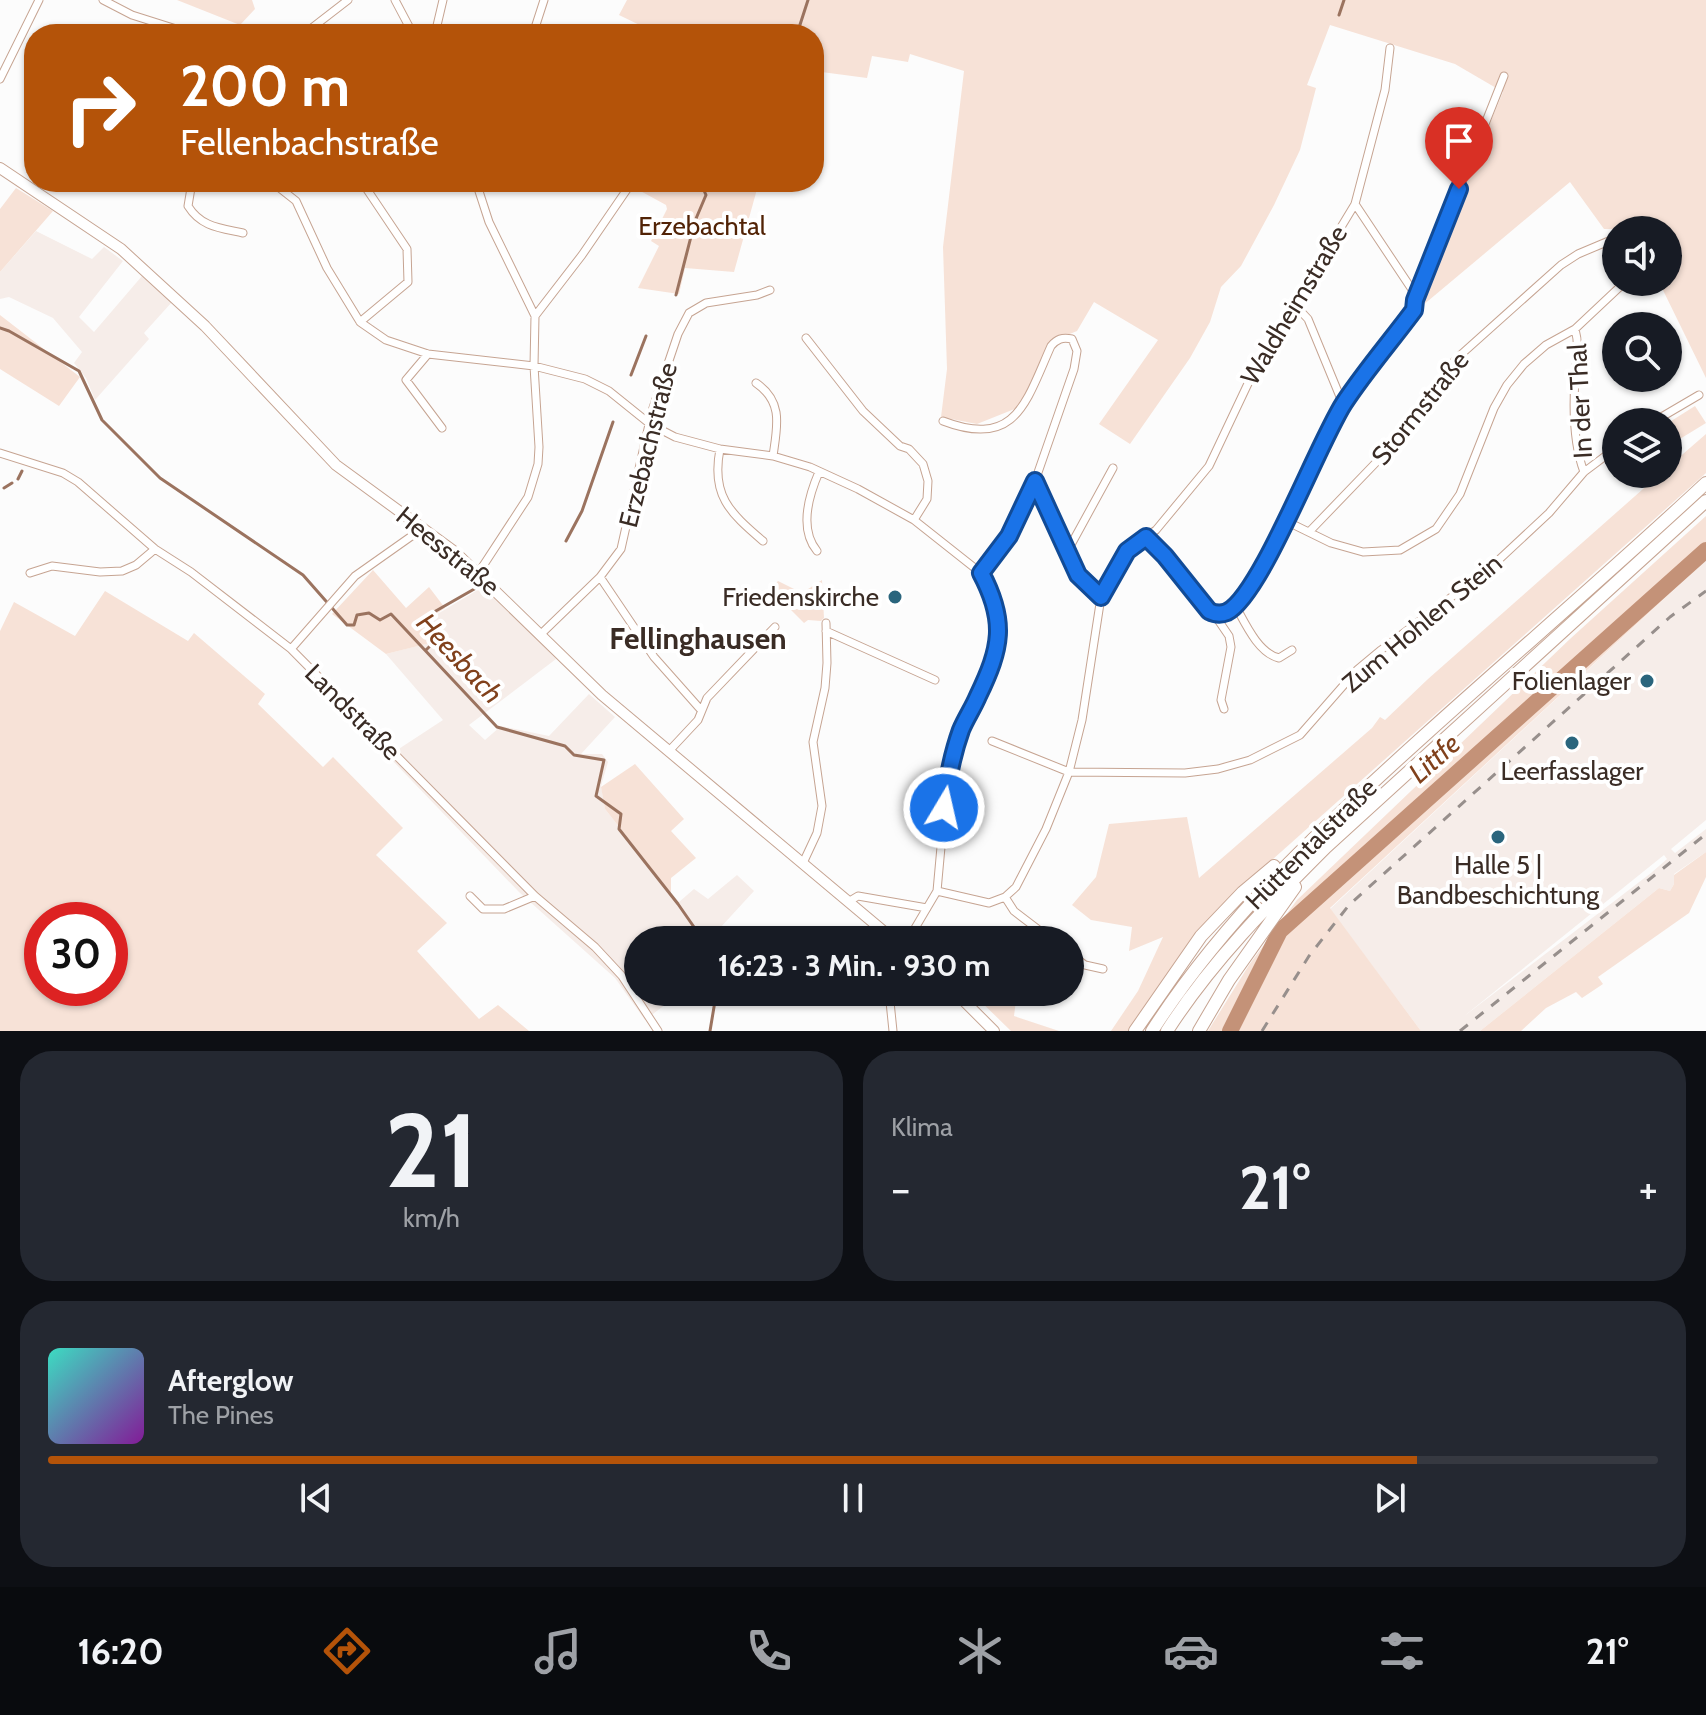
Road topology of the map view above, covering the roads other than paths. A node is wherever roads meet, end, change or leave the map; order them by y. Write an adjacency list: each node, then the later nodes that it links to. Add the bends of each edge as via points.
1 (39, 0): 7 (street)
2 (103, 0): 8 (street)
3 (348, 0): 9 (street)
4 (395, 0): 10 (street)
5 (443, 0): 11 (street)
6 (544, 0): 12 (street)
7 (27, 24)
8 (160, 24)
9 (317, 24)
10 (408, 24)
11 (437, 24)
12 (536, 24)
13 (24, 30): 16 (street)
14 (1390, 48): 25 (street, Waldheimstraße, via 1385,90)
15 (1504, 76): 30 (street)
16 (0, 79)
17 (0, 168): 18 (main road, Heesstraße)
18 (24, 184)
19 (35, 192): 57 (main road, Heesstraße, via 131,257 205,326 336,465)
20 (190, 192): 26 (street, via 192,213 210,226)
21 (285, 192): 33 (street, via 296,201)
22 (369, 192): 33 (street, via 407,249 408,282)
23 (481, 192): 32 (street, via 489,222)
24 (625, 192): 32 (street)
25 (1355, 204): 30 (street); 31 (street, Waldheimstraße)
26 (243, 233)
27 (1602, 244): 58 (street, Stormstraße, via 1561,265 1456,359 1388,450)
28 (770, 290): 43 (street, Erzebachstraße, via 706,303 689,313)
29 (1610, 296): 34 (street)
30 (1415, 300): 40 (street, via 1414,310)
31 (1293, 303): 40 (street, via 1308,319); 59 (street, Waldheimstraße, via 1240,396 1209,466)
32 (535, 316): 37 (street)
33 (360, 322): 36 (street, via 386,340)
34 (1575, 329): 51 (street, In der Thal, via 1575,420); 58 (street, via 1546,345 1507,385 1460,494 1436,529 1418,542 1386,552 1346,549)
35 (806, 338): 55 (street, via 863,411 923,464 929,488)
36 (428, 354): 37 (street); 44 (street, via 406,380)
37 (534, 366): 43 (street, via 596,383); 64 (street, via 539,447 534,480)
38 (756, 383): 47 (street, via 768,391 776,410)
39 (1699, 395): 41 (street)
40 (1343, 404): 56 (street)
41 (1677, 408)
42 (943, 421): 52 (street, via 979,430 1004,424 1027,399 1051,346 1064,337 1072,339 1077,351 1074,369)
43 (650, 424): 45 (street); 67 (street, Erzebachstraße, via 621,549)
44 (442, 428)
45 (720, 449): 47 (street); 60 (street, via 716,472 721,496)
46 (0, 453): 61 (street, Landstraße, via 78,482)
47 (773, 456): 50 (street)
48 (1602, 458): 51 (street, Zum Hohlen Stein)
49 (1113, 468): 63 (street)
50 (819, 472): 55 (street); 62 (street, via 807,521)
51 (1584, 472): 80 (street, Zum Hohlen Stein, via 1490,568 1357,670 1300,735 1218,769)
52 (1035, 481): 63 (street); 66 (street, via 1009,536)
53 (1706, 483): 81 (highway, Hüttentalstraße)
54 (1706, 501): 82 (highway, Hüttentalstraße)
55 (914, 520): 66 (street)
56 (1286, 521): 58 (street); 69 (street)
57 (423, 528): 64 (main road, Heesstraße); 73 (street, via 371,563)
58 (1309, 532)
59 (1146, 537): 68 (street, Waldheimstraße, via 1127,551); 70 (street)
60 (763, 541)
61 (155, 549): 65 (street, via 122,571 52,566); 73 (street, Landstraße)
62 (817, 551)
63 (1067, 552): 68 (street, via 1078,575)
64 (479, 572): 72 (main road, Heesstraße)
65 (30, 573)
66 (981, 573): 84 (street, via 997,610 999,643 961,729 947,781)
67 (600, 577): 72 (street, Erzebachstraße); 77 (street, via 654,657)
68 (1101, 597): 80 (street)
69 (1235, 605): 70 (street); 74 (street, via 1267,653 1279,658)
70 (1214, 614): 76 (street, via 1231,647)
71 (775, 627): 77 (street)
72 (541, 634): 79 (main road, Heesstraße)
73 (291, 649): 86 (street, Landstraße)
74 (1292, 650)
75 (935, 680): 83 (street, via 826,627 825,688 813,742 822,806)
76 (1224, 709)
77 (701, 710): 79 (street)
78 (992, 741): 80 (street)
79 (669, 751): 83 (main road, Heesstraße)
80 (1069, 772): 87 (street, via 1046,829 1016,887)
81 (1329, 821): 100 (highway, via 1221,913); 101 (highway, Hüttentalstraße, via 1201,959)
82 (1326, 847): 102 (highway, Hüttentalstraße, via 1211,969); 103 (highway, via 1251,947)
83 (803, 863): 88 (main road, Heesstraße)
84 (937, 891): 87 (street, via 977,902); 89 (street)
85 (470, 896): 86 (street, via 483,909 504,909)
86 (535, 896): 97 (street, Landstraße, via 622,976)
87 (1005, 897): 92 (street)
88 (848, 902): 89 (street, via 858,896); 90 (main road, Heesstraße)
89 (927, 908): 91 (street)
90 (877, 926)
91 (916, 926)
92 (1034, 926)
93 (1084, 964): 94 (street)
94 (1103, 969)
95 (890, 1006): 98 (street)
96 (969, 1006): 99 (main road)
97 (658, 1031)
98 (893, 1031)
99 (994, 1031)
100 (1135, 1031)
101 (1152, 1031)
102 (1167, 1031)
103 (1199, 1031)

